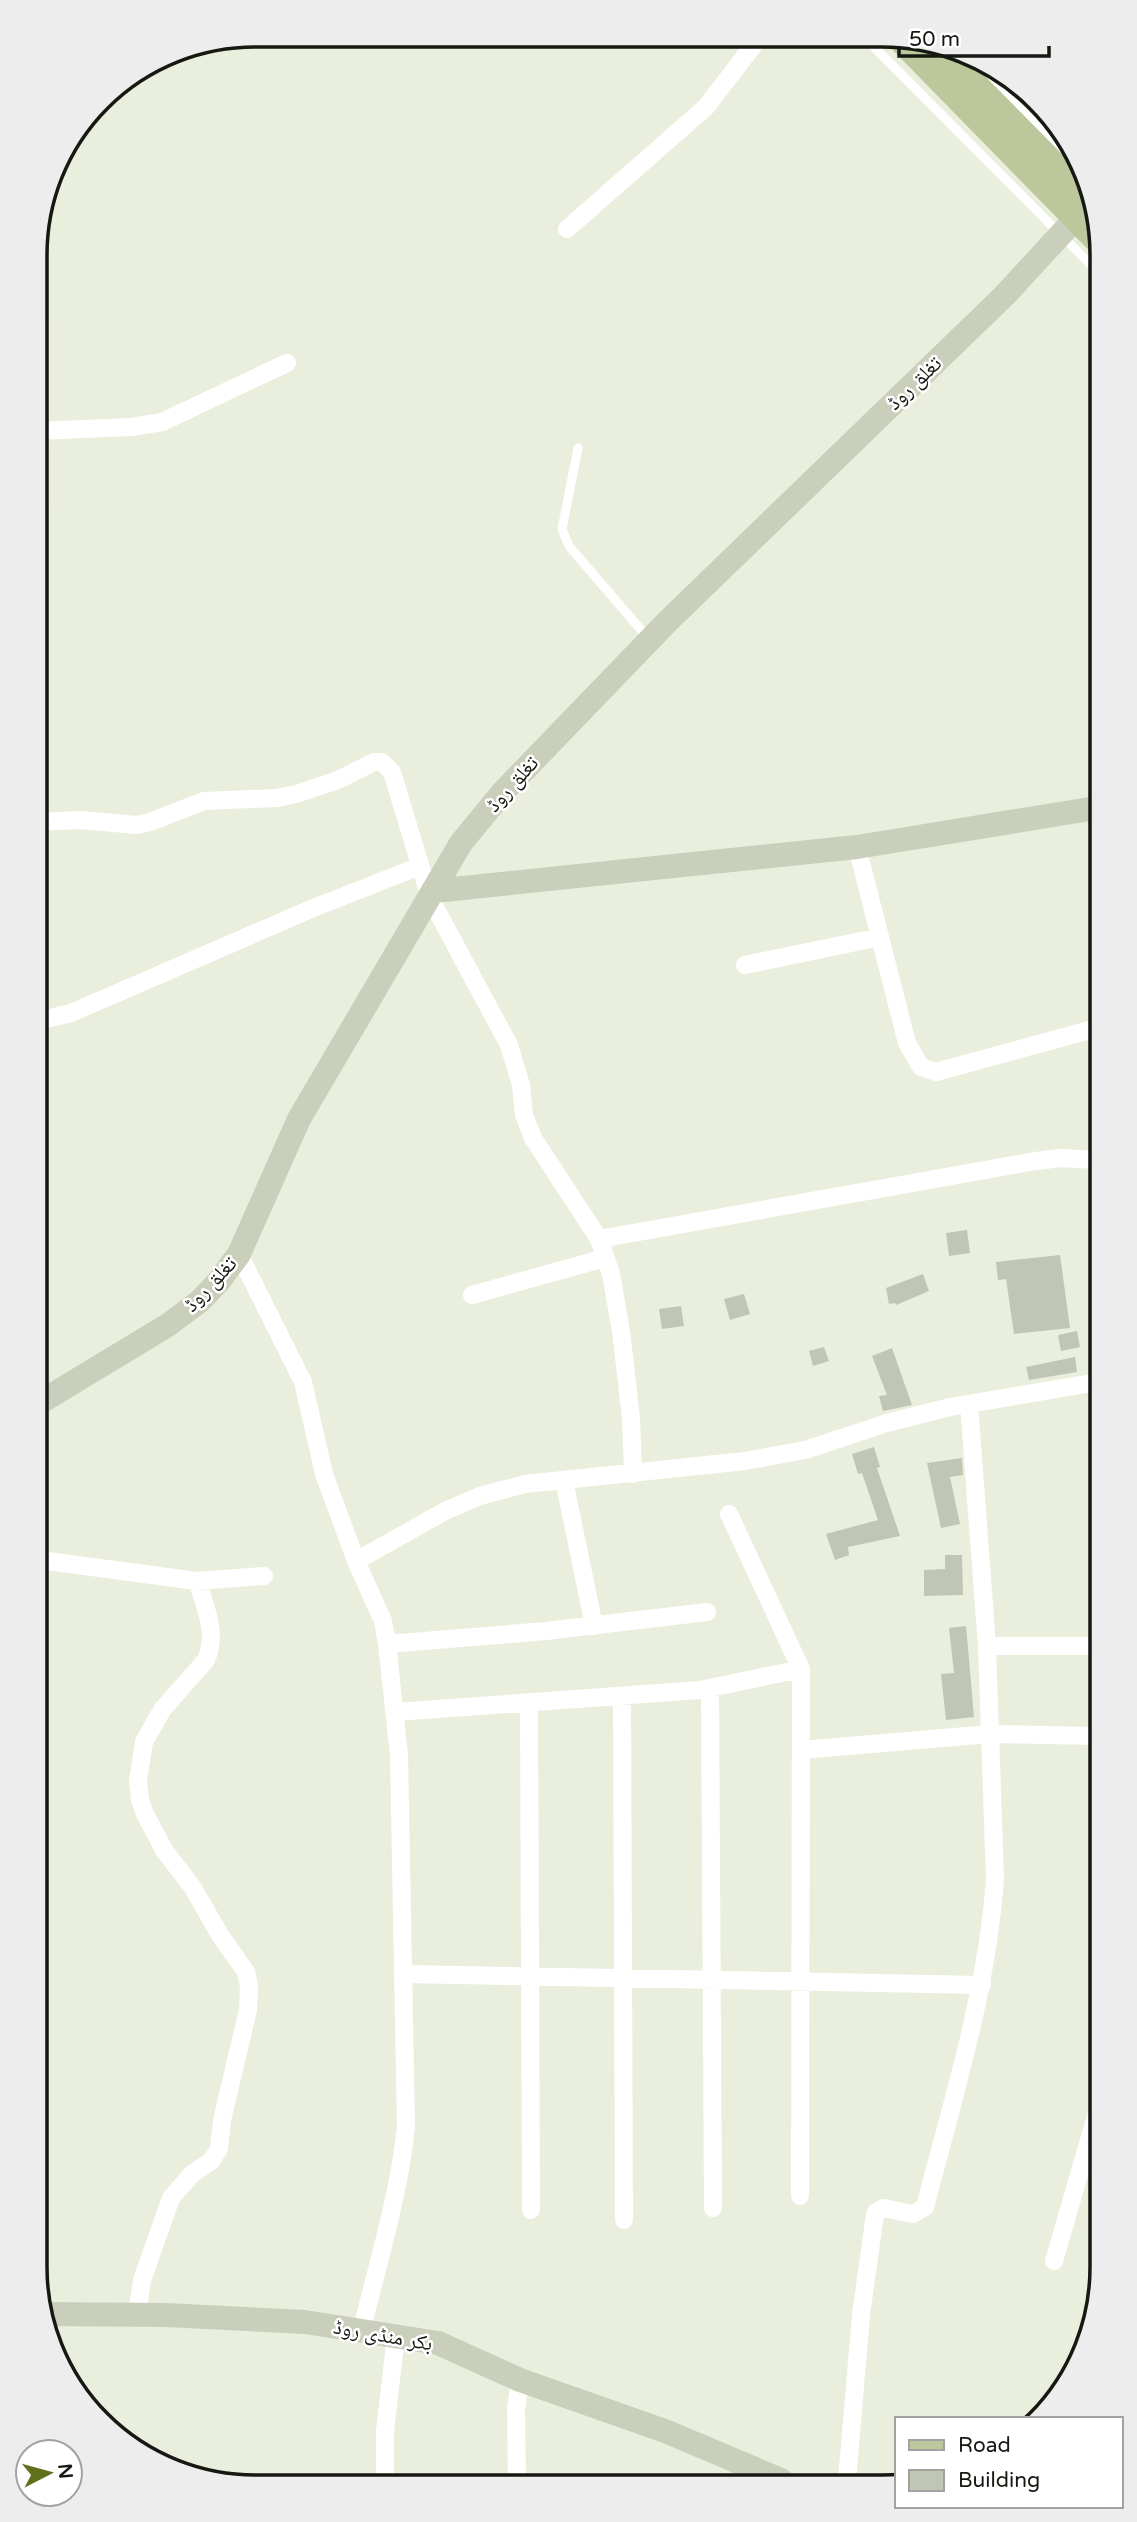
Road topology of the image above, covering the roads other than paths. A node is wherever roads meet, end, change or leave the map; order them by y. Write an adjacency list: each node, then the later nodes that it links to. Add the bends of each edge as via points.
1 (752, 47): 8 (street, via 706,107)
2 (875, 47): 7 (lane)
3 (910, 50): 9 (main road)
4 (946, 57): 7 (main road)
5 (988, 77): 6 (lane)
6 (1060, 149)
7 (1076, 220): 10 (lane); 14 (street, تغلق روڈ, via 1005,295)
8 (567, 229)
9 (1088, 232)
10 (1090, 256)
11 (287, 363): 12 (street, via 162,422)
12 (48, 430)
13 (579, 448): 14 (lane, via 562,529 569,546)
14 (650, 640): 19 (street, تغلق روڈ, via 502,793 461,843)
15 (1090, 809): 17 (street)
16 (48, 822): 18 (street, via 137,825 204,801 296,794 382,762 392,772)
17 (857, 847): 19 (street); 20 (street)
18 (420, 866): 19 (street); 22 (street, via 71,1013)
19 (432, 895): 25 (street, via 509,1045 533,1138); 26 (street, تغلق روڈ, via 299,1119)
20 (880, 937): 21 (street); 23 (street, via 907,1042 927,1071)
21 (745, 965)
22 (48, 1019)
23 (1090, 1030)
24 (1090, 1160): 25 (street, via 1037,1161)
25 (599, 1239): 27 (street)
26 (239, 1255): 30 (street, تغلق روڈ, via 190,1309); 36 (street, via 303,1382 324,1474)
27 (605, 1258): 28 (street); 32 (street, via 621,1331)
28 (472, 1295)
29 (1089, 1383): 31 (street)
30 (47, 1399)
31 (969, 1404): 32 (street, via 887,1423 805,1450); 42 (street)
32 (633, 1474): 33 (street)
33 (564, 1480): 36 (street, via 524,1483 480,1496); 40 (street)
34 (729, 1514): 44 (street)
35 (47, 1561): 38 (street)
36 (356, 1561): 41 (street, via 383,1621)
37 (264, 1576): 38 (street)
38 (197, 1581): 65 (street, via 209,1620 210,1651 162,1710 144,1742 140,1800 164,1850 246,1972 248,2010 219,2149 171,2198 142,2280)
39 (706, 1612): 40 (street)
40 (594, 1626): 41 (street)
41 (387, 1644): 48 (street)
42 (987, 1646): 43 (street); 49 (street)
43 (1089, 1646)
44 (801, 1669): 45 (street); 51 (street)
45 (710, 1688): 46 (street); 55 (street)
46 (622, 1696): 47 (street); 54 (street)
47 (529, 1703): 48 (street); 53 (street)
48 (396, 1712): 52 (street)
49 (990, 1734): 50 (street); 51 (street); 57 (street, via 995,1879)
50 (1089, 1736)
51 (802, 1750): 56 (street)
52 (403, 1974): 53 (street); 66 (street, via 406,2127)
53 (530, 1976): 54 (street); 61 (street)
54 (623, 1978): 55 (street); 62 (street)
55 (712, 1980): 56 (street); 60 (street)
56 (800, 1982): 57 (street); 59 (street)
57 (982, 1985): 72 (street, via 925,2207 913,2214 879,2209 874,2221)
58 (1089, 2147): 63 (street)
59 (800, 2196)
60 (713, 2208)
61 (531, 2210)
62 (624, 2220)
63 (1054, 2261)
64 (53, 2314): 65 (street, بکر منڈی روڈ)
65 (137, 2314): 66 (street, بکر منڈی روڈ)
66 (362, 2329): 67 (street, بکر منڈی روڈ)
67 (396, 2336): 68 (street, بکر منڈی روڈ, via 438,2343); 69 (street, via 384,2431)
68 (520, 2380): 70 (street); 71 (street, بکر منڈی روڈ, via 665,2431)
69 (385, 2475)
70 (516, 2475)
71 (769, 2475)
72 (847, 2475)

